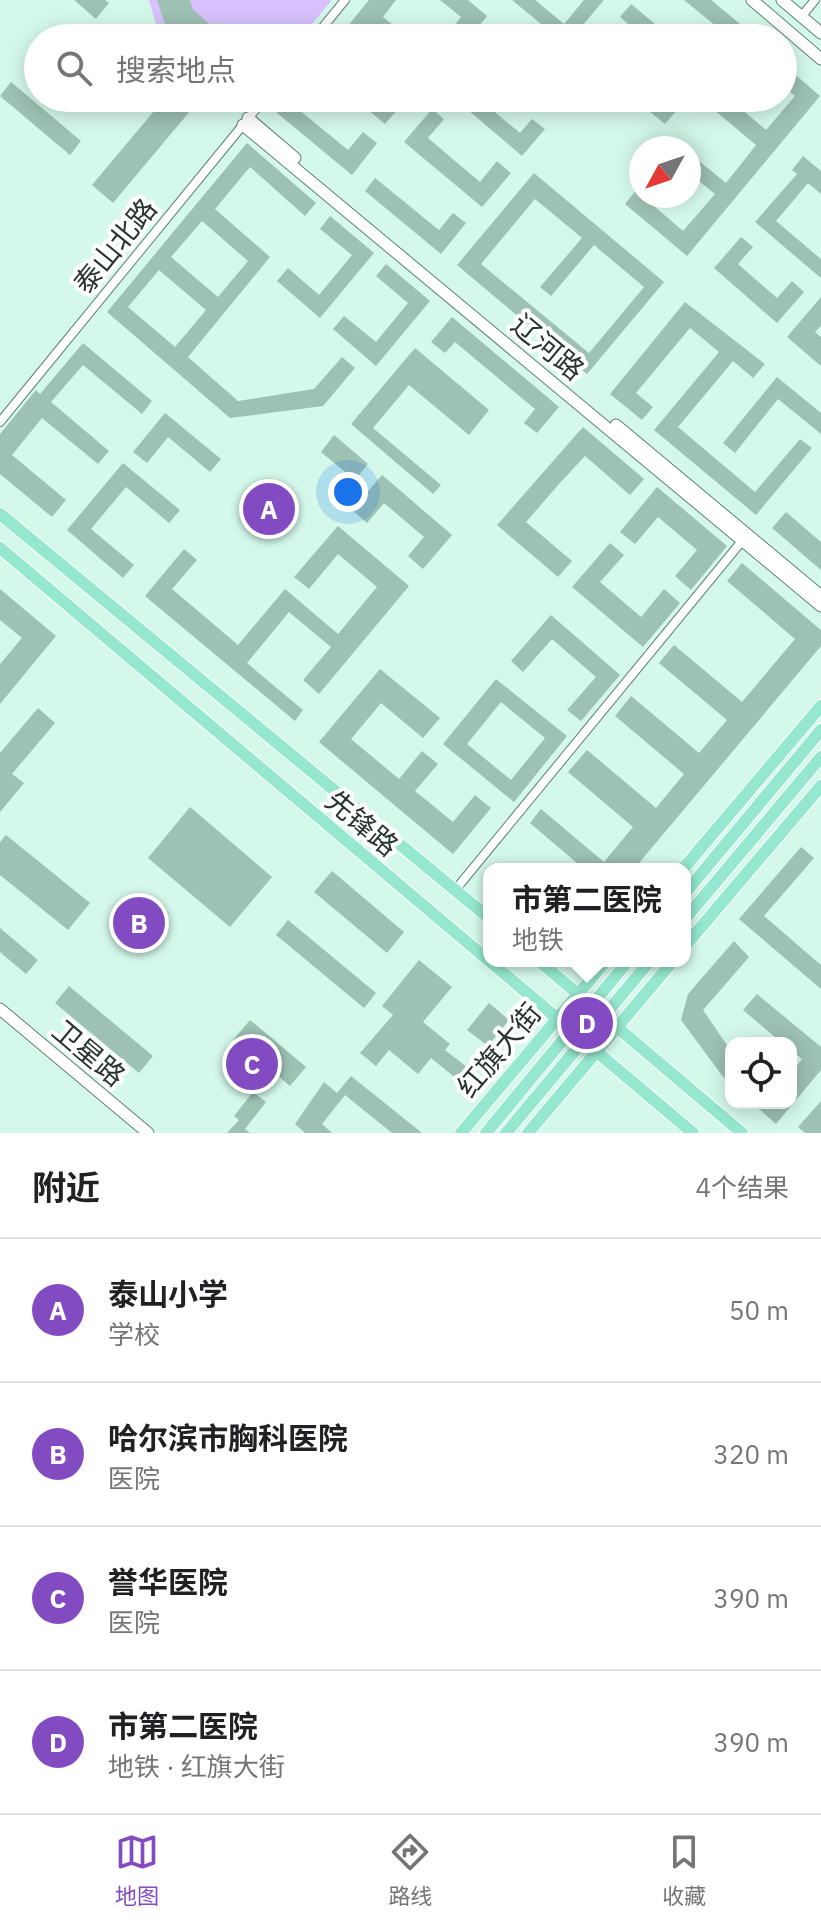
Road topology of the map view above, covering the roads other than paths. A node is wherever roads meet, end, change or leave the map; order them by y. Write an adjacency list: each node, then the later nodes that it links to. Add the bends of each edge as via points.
1 (345, 0): 6 (street)
2 (752, 0): 7 (main road)
3 (782, 0): 5 (main road)
4 (815, 0): 5 (street)
5 (801, 17): 8 (main road)
6 (325, 24)
7 (780, 24)
8 (821, 33)
9 (797, 38): 10 (main road)
10 (821, 59)
11 (253, 112): 12 (street, 泰山北路)
12 (245, 122): 13 (street, 泰山北路); 15 (main road, 辽河路); 17 (main road, 辽河路)
13 (0, 422)
14 (0, 514): 25 (main road)
15 (742, 541): 18 (main road, 辽河路); 25 (street)
16 (0, 548): 29 (main road, 先锋路)
17 (821, 596)
18 (821, 606)
19 (821, 706): 23 (main road)
20 (821, 730): 24 (main road)
21 (821, 757): 26 (main road)
22 (821, 786): 28 (main road)
23 (688, 863)
24 (691, 886)
25 (456, 889): 27 (main road)
26 (691, 912)
27 (483, 913)
28 (691, 939)
29 (483, 957)
30 (495, 967): 40 (main road, 先锋路)
31 (546, 967): 36 (main road)
32 (601, 967): 36 (main road, 红旗大街)
33 (623, 967): 37 (main road, 红旗大街)
34 (645, 967): 39 (main road, 红旗大街)
35 (668, 967): 41 (main road)
36 (577, 995): 37 (main road); 40 (main road, 红旗大街)
37 (591, 1006): 39 (main road); 42 (main road, 红旗大街)
38 (0, 1009): 45 (main road, 卫星路)
39 (603, 1016): 41 (main road); 43 (main road, 红旗大街)
40 (556, 1019): 42 (main road, 先锋路); 46 (main road, 红旗大街)
41 (616, 1028): 44 (main road); 51 (main road)
42 (570, 1031): 43 (main road, 先锋路); 47 (main road, 红旗大街)
43 (582, 1041): 44 (main road, 先锋路); 48 (main road, 红旗大街)
44 (596, 1052): 49 (main road); 50 (main road, 先锋路)
45 (148, 1133)
46 (461, 1133)
47 (486, 1133)
48 (506, 1133)
49 (528, 1133)
50 (693, 1133)
51 (742, 1133)

